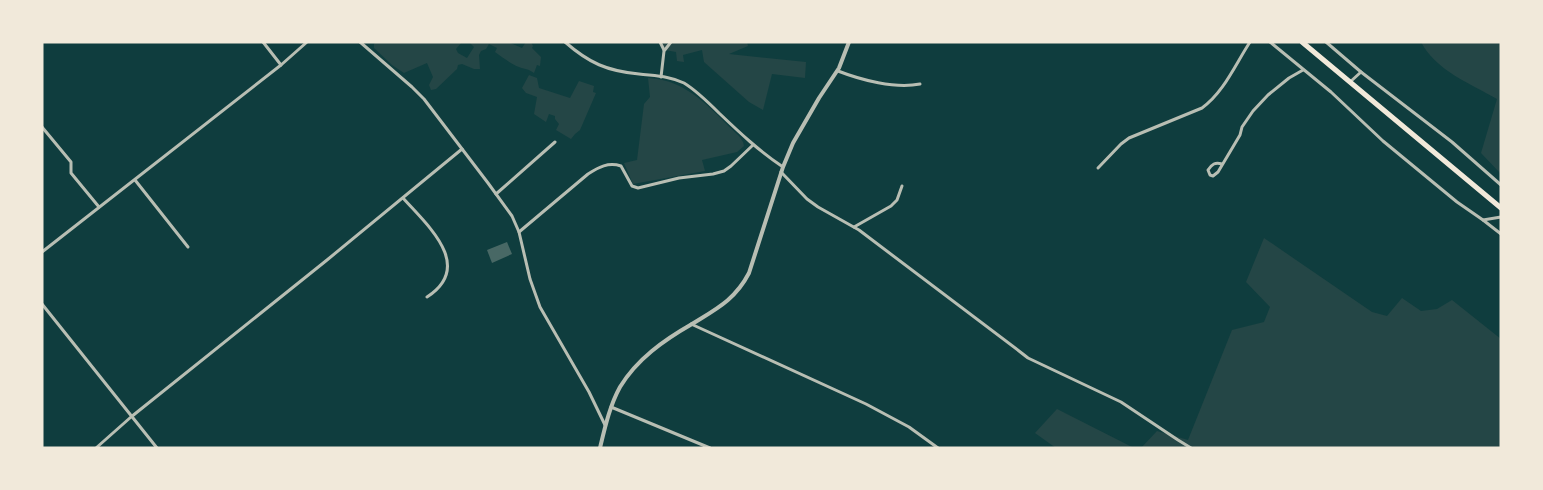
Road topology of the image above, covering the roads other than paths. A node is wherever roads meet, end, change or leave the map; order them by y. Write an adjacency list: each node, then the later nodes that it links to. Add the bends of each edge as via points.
1 (263, 42): 13 (street)
2 (307, 42): 13 (street)
3 (360, 42): 23 (street, via 424,99)
4 (565, 42): 17 (street, via 601,66)
5 (660, 42): 12 (street)
6 (671, 42): 12 (street)
7 (849, 42): 15 (street)
8 (1250, 42): 26 (street, via 1211,101 1129,138)
9 (1270, 42): 14 (street)
10 (1302, 42): 18 (highway)
11 (1326, 42): 16 (street)
12 (664, 50): 17 (street)
13 (281, 65): 28 (street)
14 (1303, 70): 24 (street, via 1288,78 1259,105); 36 (street, via 1383,141)
15 (838, 71): 19 (street, via 863,80 901,86); 25 (street, via 806,120)
16 (1361, 72): 18 (street); 29 (street)
17 (661, 76): 22 (street, via 693,89)
18 (1350, 82): 34 (highway)
19 (920, 84)
20 (42, 127): 33 (street, via 71,162 71,173)
21 (555, 142): 31 (street)
22 (753, 145): 25 (street); 38 (street, via 724,171 638,188 632,186 619,165 600,166)
23 (462, 149): 31 (street); 32 (street)
24 (1222, 164): 24 (street, via 1213,164 1208,170 1210,175 1216,175)
25 (783, 166): 27 (street)
26 (1098, 168)
27 (781, 172): 37 (street, via 807,199); 44 (street, via 744,284 725,304)
28 (135, 179): 33 (street); 40 (street)
29 (1501, 185)
30 (902, 186): 37 (street, via 891,206)
31 (496, 194): 38 (street)
32 (403, 198): 42 (street, via 446,252 445,278); 46 (street)
33 (100, 207): 41 (street)
34 (1501, 208)
35 (1501, 217): 36 (street)
36 (1483, 220): 39 (street)
37 (854, 227): 53 (street, via 1028,358 1120,402)
38 (519, 232): 47 (street, via 538,301)
39 (1501, 234)
40 (188, 247)
41 (42, 252)
42 (427, 297)
43 (42, 304): 46 (street)
44 (691, 324): 45 (street, via 638,363); 52 (street, via 866,404)
45 (611, 407): 47 (street); 51 (street)
46 (131, 417): 48 (street); 49 (street)
47 (605, 425): 50 (street)
48 (96, 448)
49 (157, 448)
50 (600, 448)
51 (710, 448)
52 (938, 448)
53 (1191, 448)

